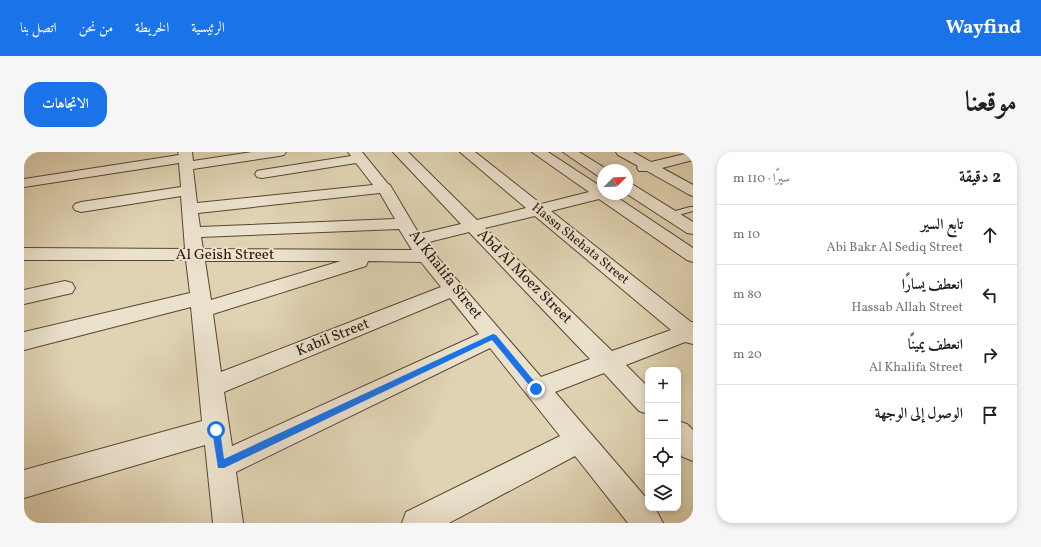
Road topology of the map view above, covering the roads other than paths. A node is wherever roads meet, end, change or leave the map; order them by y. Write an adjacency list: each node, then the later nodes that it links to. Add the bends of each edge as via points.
1 (279, 152): 10 (street)
2 (400, 152): 27 (street, Abd Al Moez Street)
3 (467, 152): 25 (street, Hassn Shehata Street)
4 (539, 152): 16 (street, via 584,182)
5 (570, 152): 12 (street)
6 (623, 152): 11 (street)
7 (358, 155): 14 (street); 17 (street, Al Khalifa Street)
8 (687, 157): 11 (street)
9 (148, 158): 10 (street); 15 (street)
10 (185, 159): 21 (street)
11 (650, 167): 13 (street); 19 (street)
12 (597, 168)
13 (633, 171)
14 (262, 174)
15 (24, 183)
16 (597, 185)
17 (385, 188): 21 (street); 30 (street, Al Khalifa Street)
18 (597, 188): 25 (street)
19 (693, 191)
20 (633, 192): 26 (street)
21 (190, 199): 23 (street); 29 (street)
22 (620, 200): 34 (street)
23 (81, 208)
24 (693, 209): 26 (lane)
25 (538, 210): 27 (street); 39 (street, Hassn Shehata Street)
26 (671, 215): 28 (street)
27 (473, 226): 30 (street); 42 (street, Abd Al Moez Street)
28 (693, 229)
29 (192, 232): 30 (street); 32 (street)
30 (415, 240): 33 (street, Al Geish Street); 36 (street, Al Khalifa Street)
31 (24, 254): 32 (street, Al Geish Street)
32 (195, 255): 33 (street, Al Geish Street); 38 (street)
33 (379, 256): 38 (street)
34 (693, 256)
35 (65, 288): 37 (street)
36 (454, 289): 40 (street, Al Khalifa Street); 43 (street, Kabil Street)
37 (24, 297)
38 (201, 304): 41 (street); 43 (street)
39 (691, 332): 42 (street)
40 (493, 337): 44 (street, Al Khalifa Street); 50 (street)
41 (24, 341)
42 (608, 362): 44 (street); 45 (street, Abd Al Moez Street)
43 (211, 387): 46 (street)
44 (536, 389): 48 (street, Al Khalifa Street)
45 (645, 400)
46 (216, 430): 50 (street); 51 (street)
47 (681, 436): 49 (street)
48 (579, 440): 53 (street); 54 (street, Al Khalifa Street)
49 (693, 448)
50 (221, 465): 52 (street)
51 (24, 484)
52 (228, 523)
53 (417, 523)
54 (648, 523)

